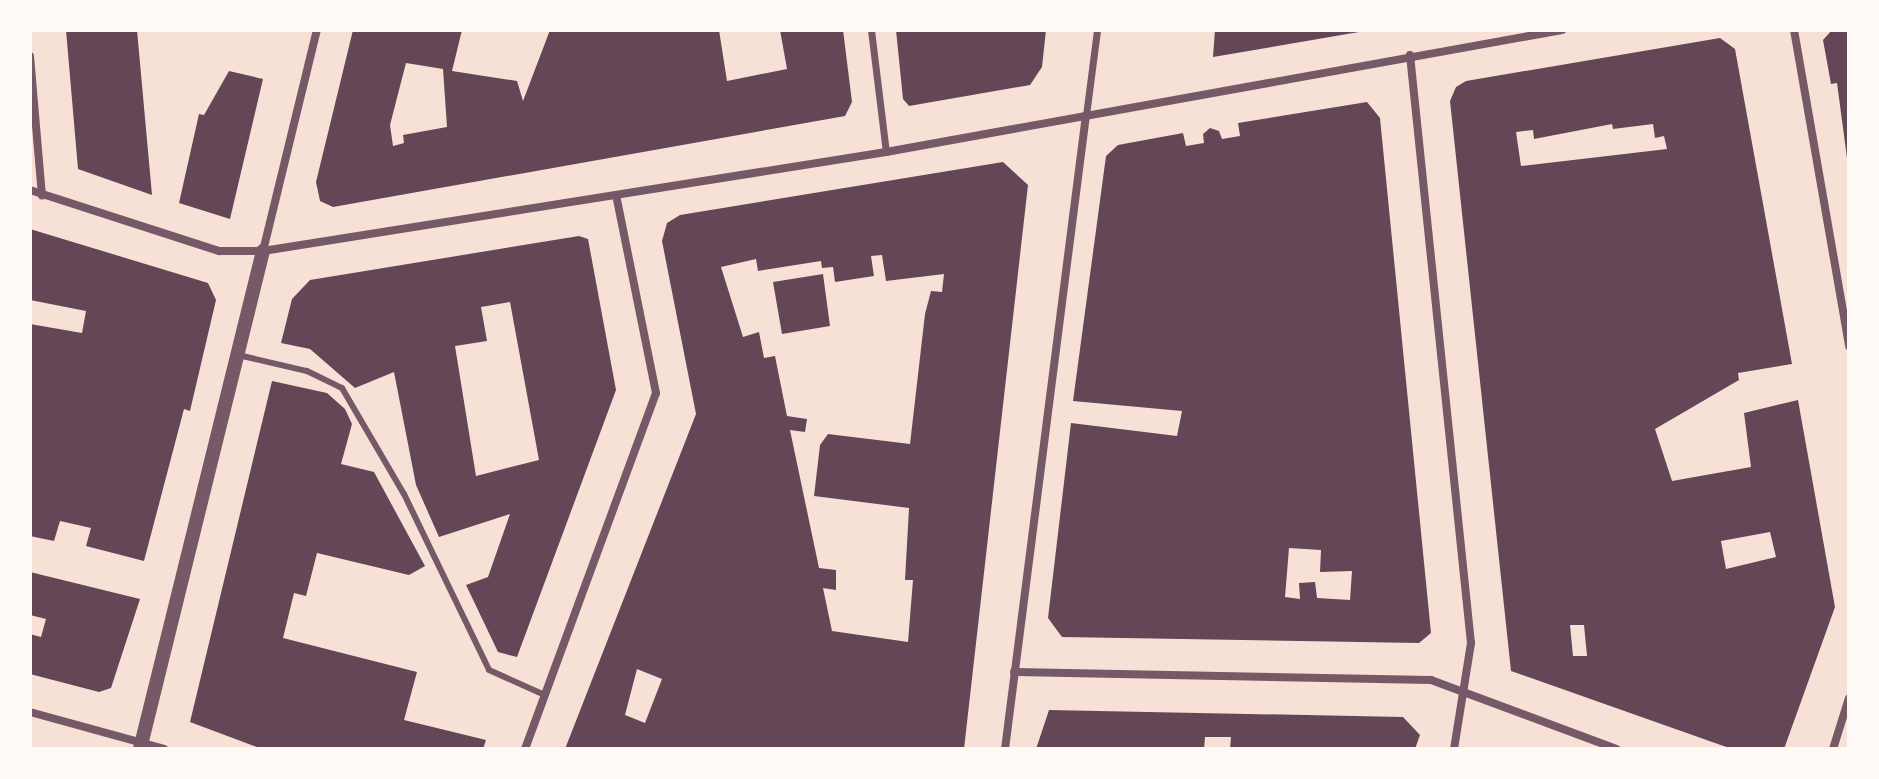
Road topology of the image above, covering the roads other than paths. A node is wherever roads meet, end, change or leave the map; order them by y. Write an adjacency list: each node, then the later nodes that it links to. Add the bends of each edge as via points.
1 (317, 30): 13 (street)
2 (871, 30): 9 (street)
3 (1097, 30): 8 (street)
4 (1562, 30): 6 (street)
5 (1794, 30): 14 (street)
6 (1410, 55): 8 (street); 17 (street, via 1471,643)
7 (30, 56): 11 (street)
8 (1086, 115): 9 (street); 16 (street)
9 (886, 152): 12 (street)
10 (30, 190): 11 (street)
11 (42, 195): 13 (street, via 219,251)
12 (616, 195): 13 (street); 18 (street, via 656,393)
13 (263, 251): 15 (street)
14 (1849, 346)
15 (238, 355): 18 (lane, via 307,371 342,388 404,494 489,670); 21 (street)
16 (1014, 672): 17 (street, via 1431,680); 24 (street)
17 (1465, 694): 25 (street); 26 (street)
18 (545, 695): 23 (street)
19 (1849, 698): 27 (street)
20 (30, 712): 21 (street)
21 (142, 745): 22 (street)
22 (164, 749)
23 (525, 749)
24 (1005, 749)
25 (1454, 749)
26 (1617, 749)
27 (1833, 749)

